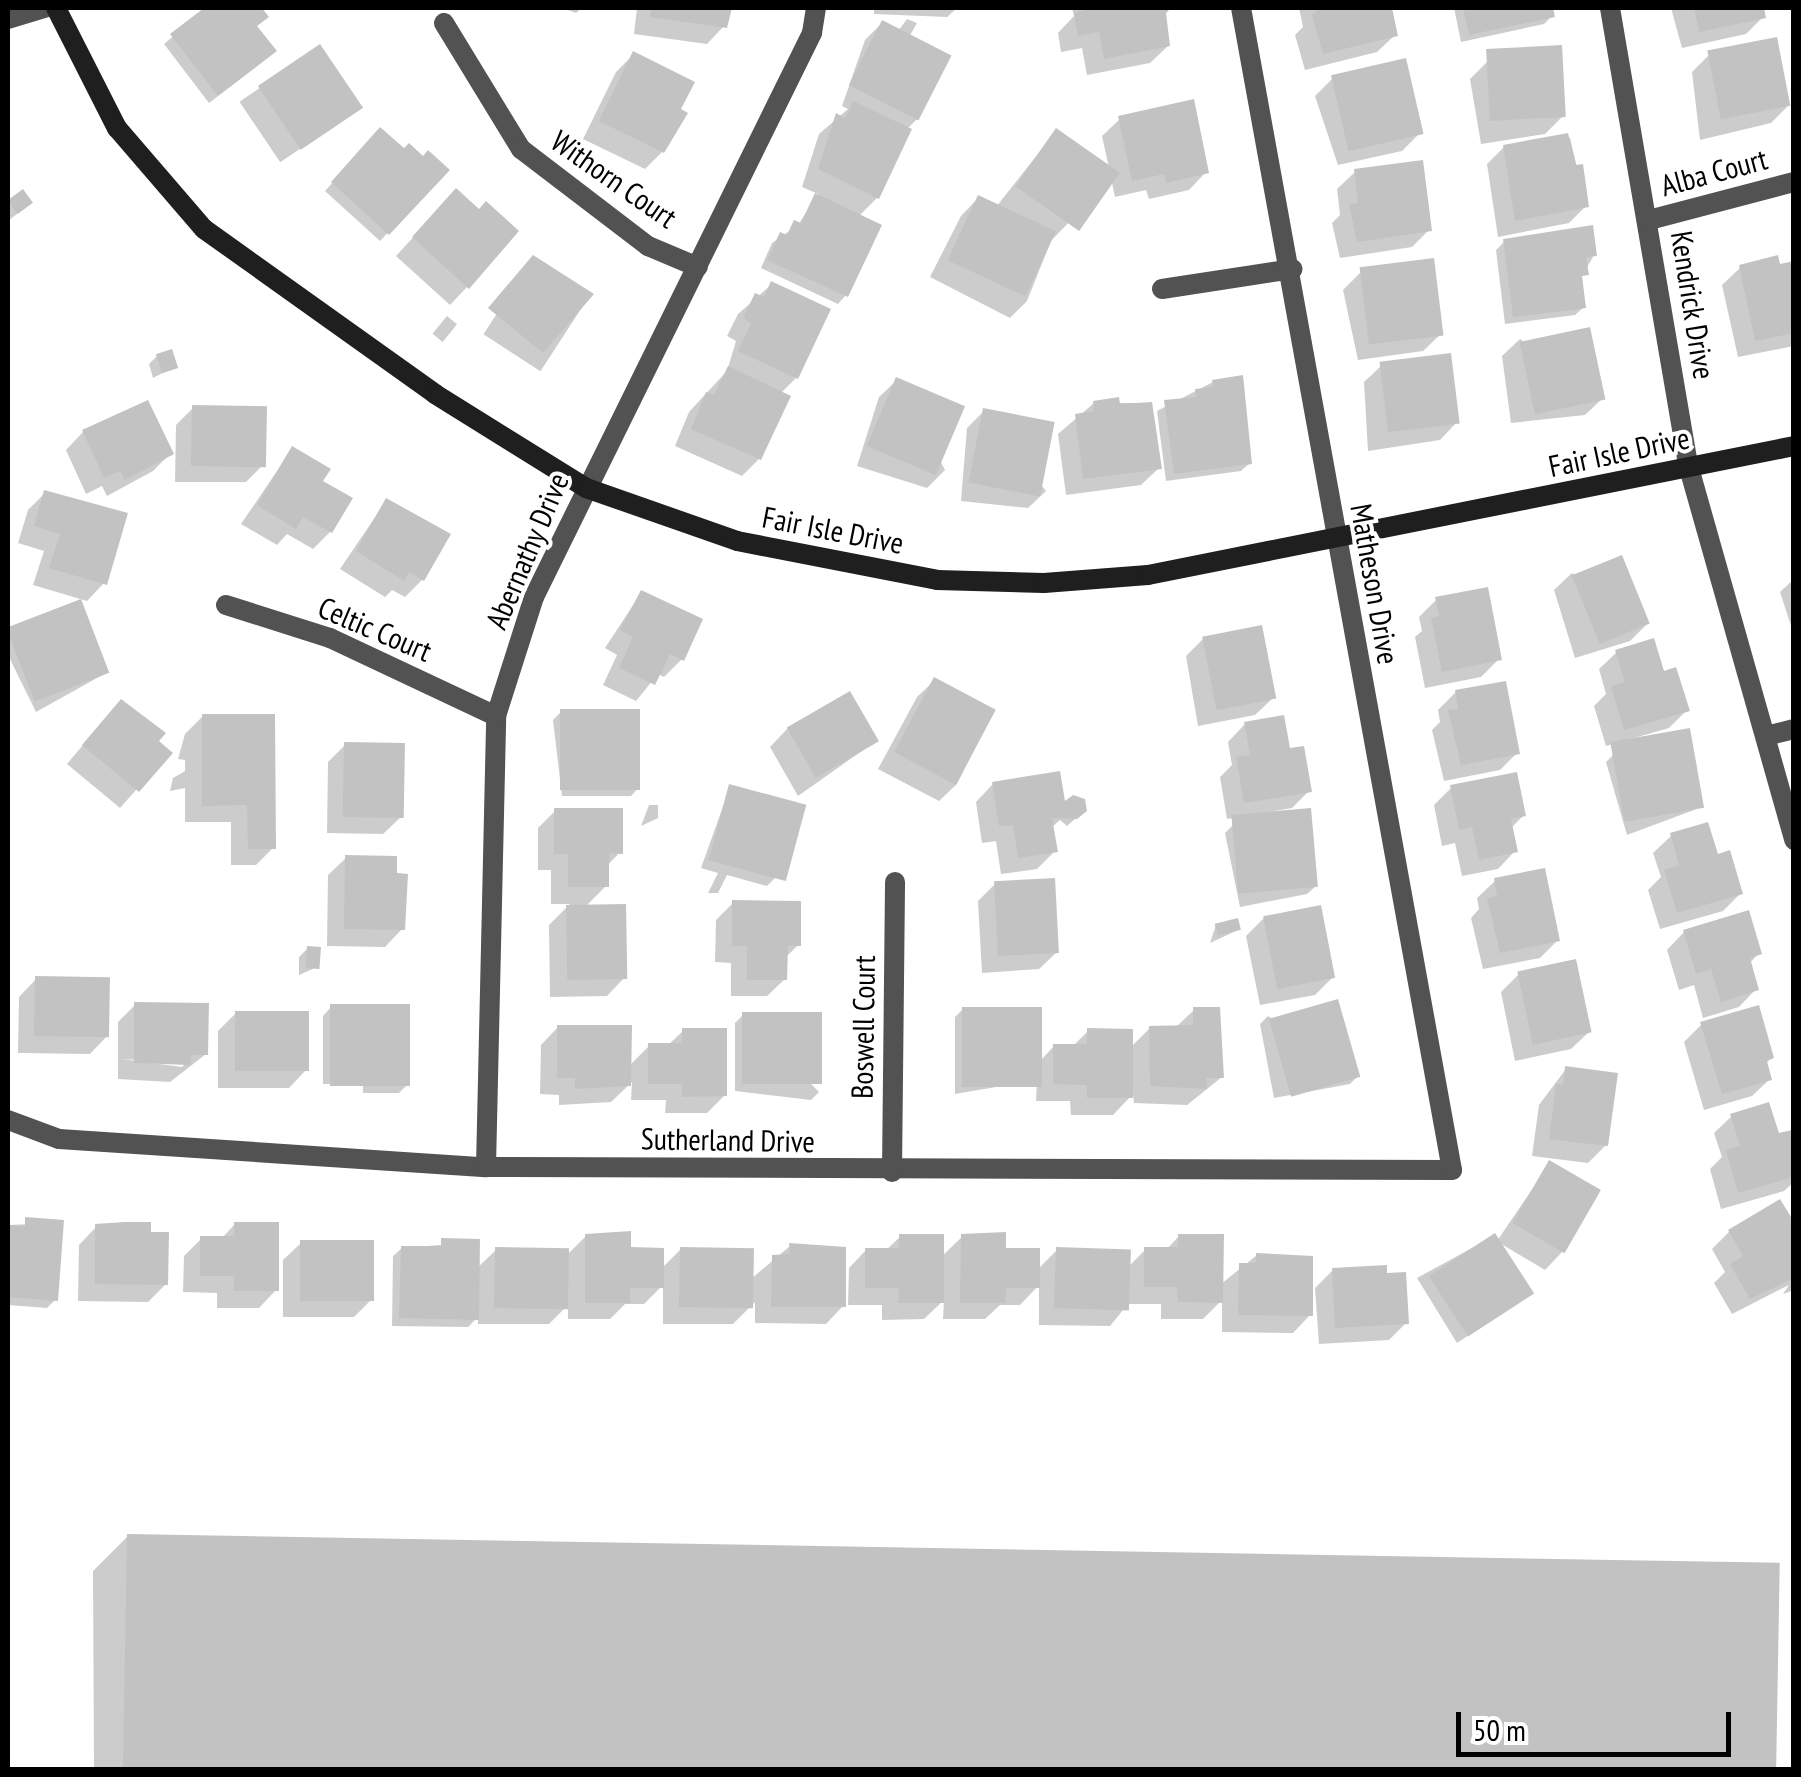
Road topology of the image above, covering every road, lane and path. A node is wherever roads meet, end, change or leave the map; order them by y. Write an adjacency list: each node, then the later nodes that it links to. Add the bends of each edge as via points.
1 (45, 8): 6 (street)
2 (56, 8): 15 (street, Fair Isle Drive, via 116,128 204,230 435,394)
3 (816, 8): 10 (street, Abernathy Drive, via 812,33)
4 (1241, 8): 11 (street, Matheson Drive)
5 (1610, 8): 9 (street, Kendrick Drive)
6 (8, 19)
7 (444, 23): 10 (street, Withorn Court, via 521,149 648,246)
8 (1794, 182): 9 (street, Alba Court)
9 (1649, 220): 14 (street, Kendrick Drive)
10 (698, 268): 15 (street, Abernathy Drive)
11 (1292, 268): 12 (street); 16 (street, Matheson Drive)
12 (1162, 289)
13 (1794, 446): 14 (street, Fair Isle Drive)
14 (1689, 468): 16 (street, Fair Isle Drive); 20 (street, Kendrick Drive)
15 (586, 488): 16 (street, Fair Isle Drive, via 738,541 937,580 1044,583 1148,575); 18 (street, Abernathy Drive, via 534,597)
16 (1336, 542): 25 (street, Matheson Drive)
17 (226, 605): 18 (street, Celtic Court, via 330,638)
18 (496, 716): 24 (street, Abernathy Drive)
19 (1794, 728): 20 (street)
20 (1766, 736): 21 (street, Kendrick Drive)
21 (1794, 840)
22 (895, 882): 26 (street, Boswell Court)
23 (8, 1120): 24 (street, Sutherland Drive, via 59,1140)
24 (486, 1166): 26 (street, Sutherland Drive)
25 (1452, 1170): 26 (street, Sutherland Drive)
26 (892, 1172)

